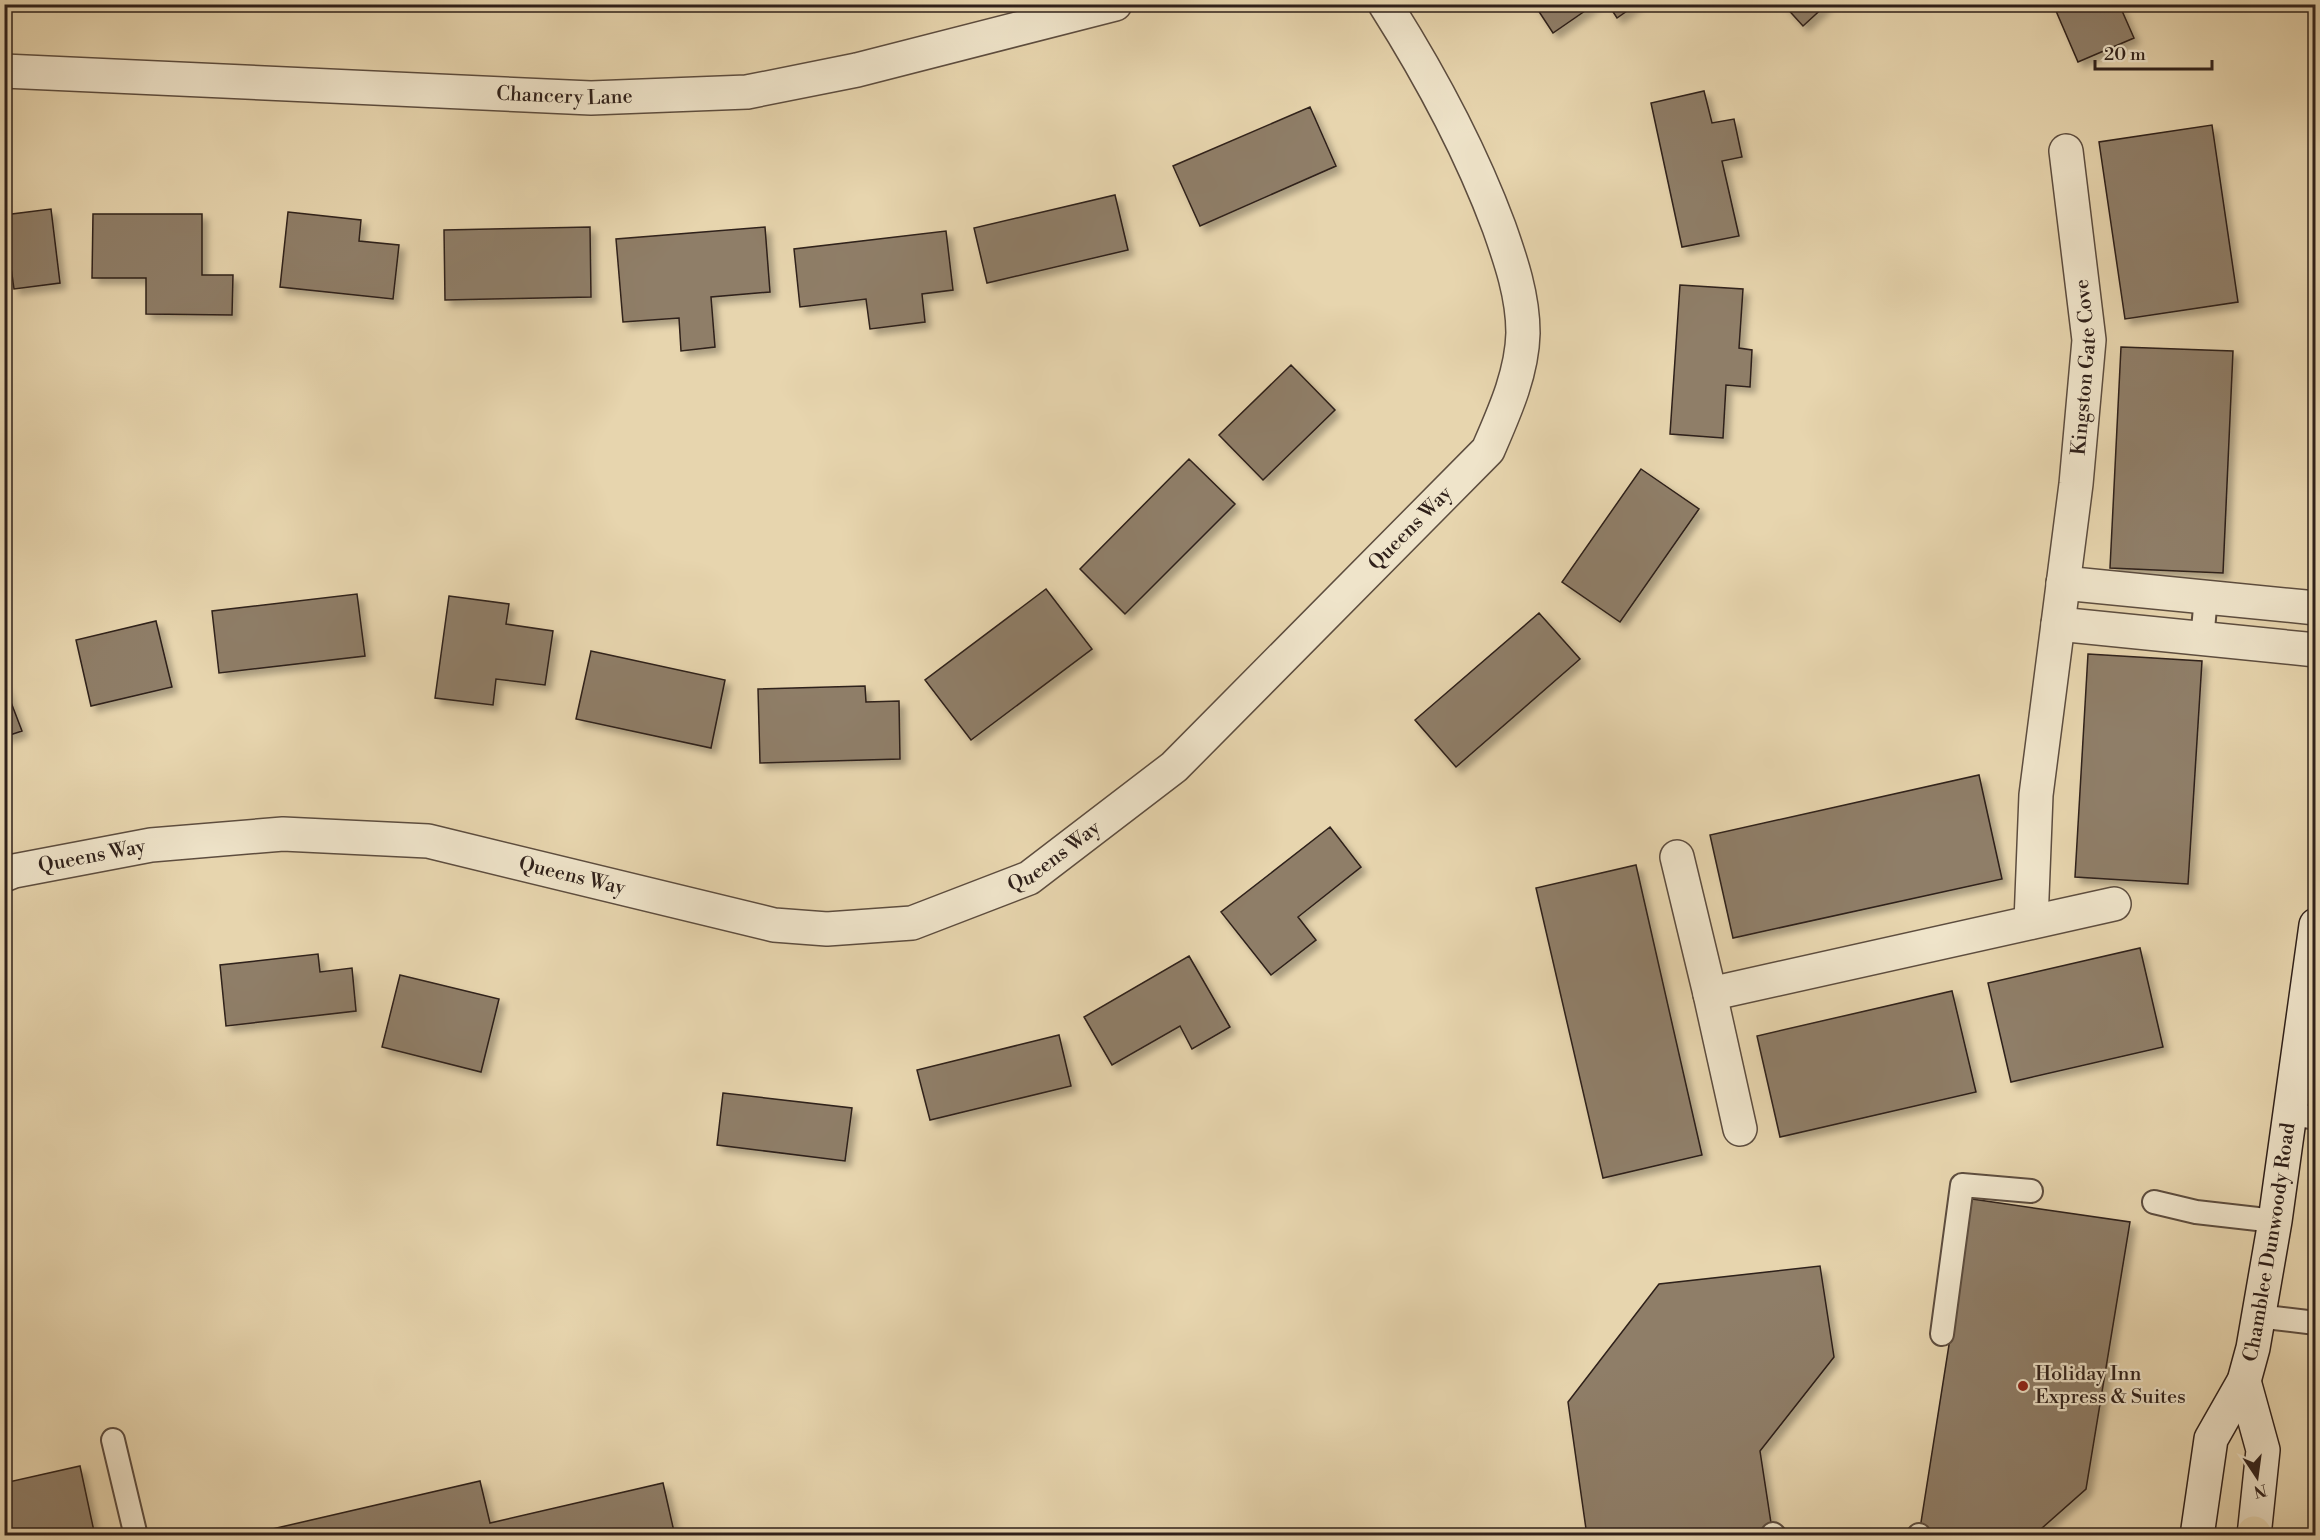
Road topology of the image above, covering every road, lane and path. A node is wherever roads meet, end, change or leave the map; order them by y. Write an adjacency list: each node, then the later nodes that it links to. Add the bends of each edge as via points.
1 (1115, 4): 3 (street, Chancery Lane, via 857,70 747,92 580,98)
2 (1385, 4): 12 (street, Queens Way, via 1419,59 1482,180 1515,271 1522,333 1514,388 1488,450 1174,767 1029,878 912,923 827,929 774,925 428,841 283,834 151,845)
3 (4, 71)
4 (2066, 151): 5 (street, Kingston Gate Cove, via 2089,340)
5 (2063, 583): 6 (street); 8 (street, Kingston Gate Cove)
6 (2206, 597): 7 (street); 9 (lane)
7 (2316, 608)
8 (2058, 624): 9 (street); 14 (street, Kingston Gate Cove, via 2036,795)
9 (2202, 640): 10 (street)
10 (2316, 650)
11 (1677, 857): 16 (street)
12 (4, 875)
13 (2114, 904): 14 (street)
14 (2031, 922): 16 (street)
15 (2316, 925): 17 (street, Chamblee Dunwoody Road)
16 (1710, 994): 18 (street)
17 (2303, 1116): 21 (street, Chamblee Dunwoody Road)
18 (1740, 1129)
19 (2031, 1191): 24 (lane, via 1962,1185)
20 (2154, 1202): 21 (lane, via 2196,1212)
21 (2275, 1221): 22 (street, Chamblee Dunwoody Road)
22 (2257, 1316): 23 (lane); 25 (street, Chamblee Dunwoody Road)
23 (2316, 1323)
24 (1942, 1334)
25 (2244, 1381): 27 (street, Chamblee Dunwoody Road, via 2263,1450); 29 (street, Chamblee Dunwoody Road, via 2211,1439)
26 (113, 1440): 28 (lane)
27 (2254, 1535)
28 (136, 1536)
29 (2197, 1536)

